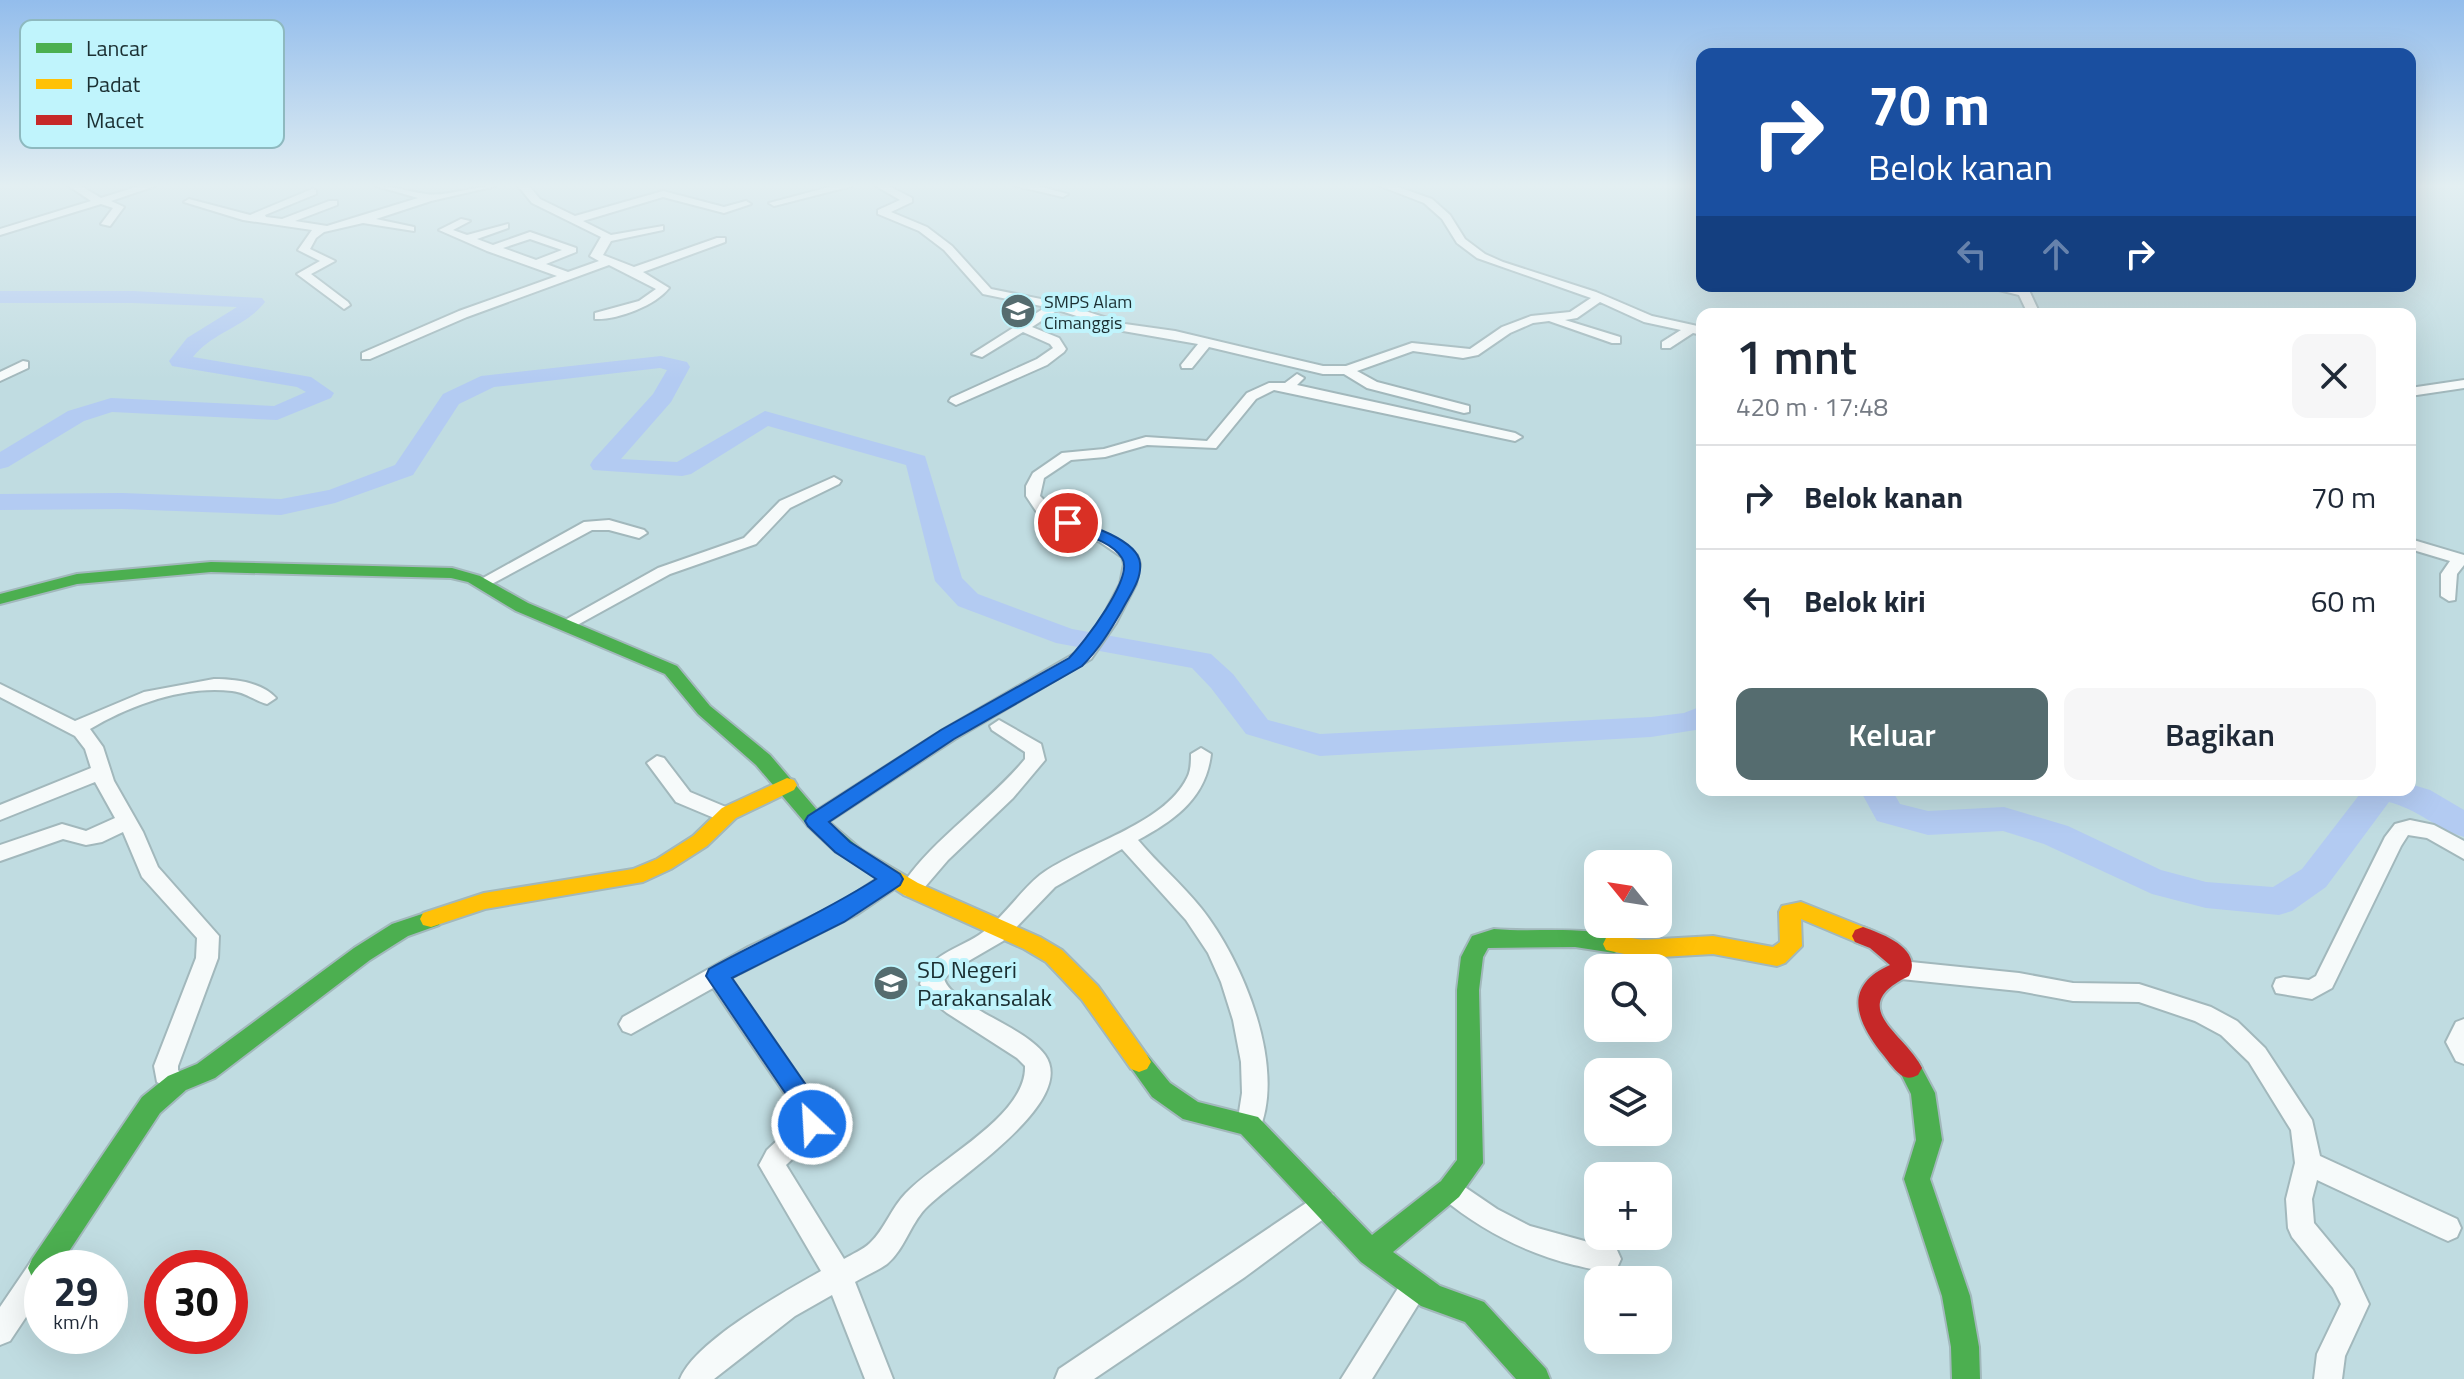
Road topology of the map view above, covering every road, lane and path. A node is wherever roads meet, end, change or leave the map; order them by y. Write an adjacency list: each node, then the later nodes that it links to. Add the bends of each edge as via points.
1 (305, 250): 13 (street, via 329,261 303,274)
2 (495, 250): 9 (street)
3 (571, 250): 9 (street)
4 (597, 250): 8 (street)
5 (692, 250): 10 (street)
6 (950, 250): 14 (street, via 981,288)
7 (1473, 250): 12 (street, via 1519,273)
8 (609, 261): 10 (street); 11 (street)
9 (536, 264): 11 (street)
10 (634, 271): 15 (street, via 662,291)
11 (565, 275): 23 (street)
12 (1600, 297): 16 (street, via 1573,315); 18 (street, via 1648,319)
13 (344, 305)
14 (1057, 306): 17 (street); 20 (street, via 1123,327)
15 (599, 316)
16 (1553, 320): 19 (street); 27 (street, via 1522,324 1474,352 1412,347)
17 (1022, 327): 22 (street); 32 (street, via 1059,343 1060,349)
18 (1696, 330): 21 (street)
19 (1616, 340)
20 (1206, 342): 25 (street); 26 (street)
21 (1666, 345)
22 (978, 354)
23 (366, 356)
24 (23, 365): 28 (street)
25 (1187, 365)
26 (1308, 368): 27 (street); 30 (street)
27 (1347, 370): 33 (street, via 1372,385)
28 (0, 377)
29 (2464, 384): 31 (street)
30 (1288, 387): 34 (street, via 1341,403); 54 (street, via 1264,388 1238,407 1211,445 1136,442 1105,453 1067,456 1038,476 1033,496 1050,517 1102,535 1129,555 1132,575 1108,623 1075,662)
31 (2416, 391)
32 (956, 401)
33 (1464, 409)
34 (1515, 437)
35 (834, 481): 42 (street, via 782,506 750,541 664,571)
36 (639, 533): 39 (street, via 589,525)
37 (2416, 546): 38 (street)
38 (2462, 559): 40 (street, via 2449,574)
39 (482, 583): 41 (street, via 443,572 221,566 77,579); 42 (street)
40 (2449, 596)
41 (0, 599)
42 (564, 625): 50 (street, via 671,670 704,710)
43 (0, 690): 46 (street)
44 (267, 698): 46 (street, via 231,684 211,685 108,710)
45 (999, 726): 58 (street, via 1034,749 1035,760 1005,795)
46 (75, 729): 49 (street, via 91,742)
47 (1201, 754): 55 (street, via 1200,775 1193,786)
48 (657, 763): 52 (street, via 683,797)
49 (102, 771): 51 (street); 53 (street)
50 (787, 785): 52 (street); 54 (street)
51 (0, 813)
52 (726, 815): 66 (street, via 712,833 636,876 484,901 393,933 206,1071)
53 (127, 821): 57 (street, via 95,837 62,831); 66 (street, via 149,871 205,930 210,942 166,1066 166,1075)
54 (815, 821): 58 (street, via 843,847)
55 (1126, 839): 59 (street, via 1046,883); 67 (street, via 1189,909 1235,980 1256,1076)
56 (2464, 851): 62 (street, via 2429,831 2402,829 2324,982 2312,990)
57 (0, 853)
58 (902, 884): 59 (street); 61 (street)
59 (1000, 931): 67 (street, via 1043,948 1063,964 1169,1098 1192,1111); 75 (street, via 943,966 931,984 943,998 1027,1051 1039,1068 1035,1086 1001,1131 915,1201 884,1249)
60 (1901, 970): 68 (street, via 2073,992 2139,993 2218,1021 2249,1044 2289,1102 2303,1128); 69 (street, via 1901,959 1878,942 1801,910 1790,912 1791,946 1777,957 1713,945 1643,949 1587,938 1486,938 1472,957 1468,990 1471,1154); 79 (street, via 1874,985 1868,1005 1882,1038 1913,1071 1923,1093 1929,1140 1917,1179 1956,1296)
61 (717, 976): 63 (street); 75 (street, via 804,1101 812,1124 772,1165)
62 (2284, 986)
63 (631, 1024)
64 (2464, 1029): 65 (street, via 2458,1042)
65 (2464, 1054)
66 (177, 1083): 72 (street, via 138,1122)
67 (1249, 1125): 70 (street)
68 (2308, 1163): 71 (street); 85 (street, via 2299,1199 2301,1228 2343,1279 2355,1304 2331,1354)
69 (1450, 1189): 73 (street); 74 (street, via 1513,1234)
70 (1324, 1203): 73 (street); 82 (street)
71 (2448, 1228)
72 (54, 1250)
73 (1371, 1253): 76 (street)
74 (1607, 1259)
75 (838, 1275): 80 (street, via 758,1324); 81 (street)
76 (1415, 1287): 83 (street); 84 (street, via 1474,1312)
77 (24, 1295): 78 (street)
78 (0, 1331)
79 (1973, 1376)
80 (694, 1379)
81 (879, 1379)
82 (1069, 1379)
83 (1355, 1379)
84 (1536, 1379)
85 (2328, 1379)

